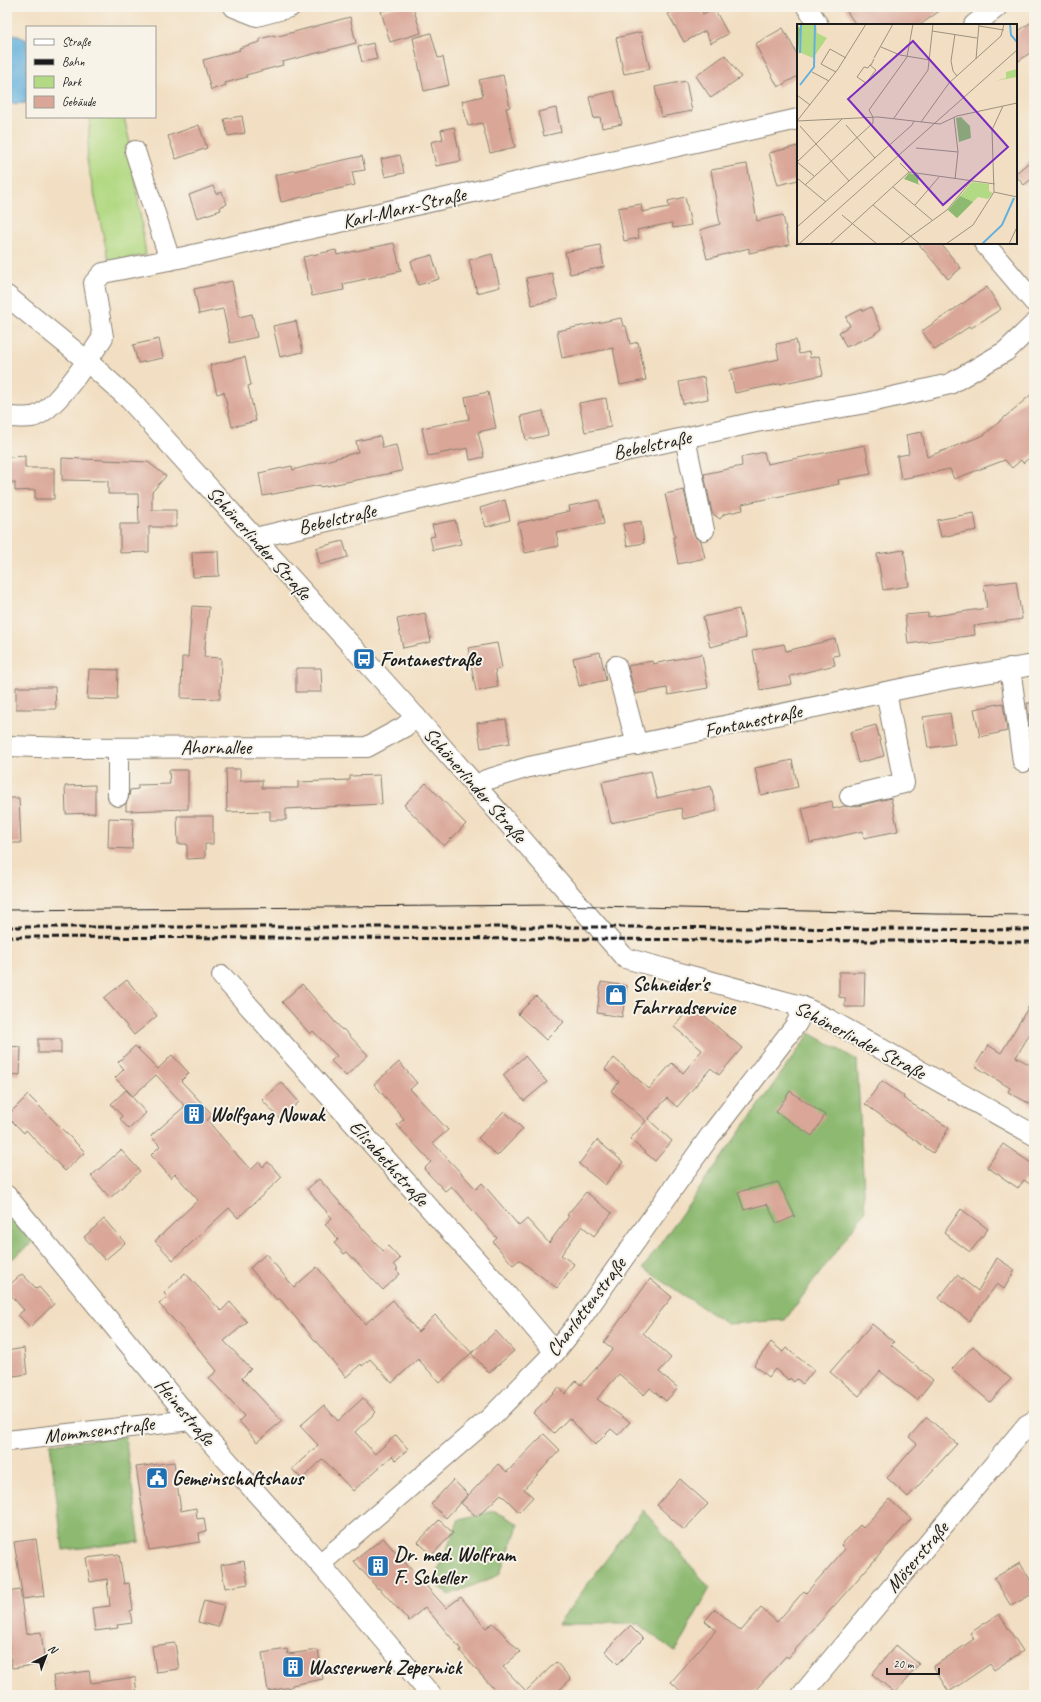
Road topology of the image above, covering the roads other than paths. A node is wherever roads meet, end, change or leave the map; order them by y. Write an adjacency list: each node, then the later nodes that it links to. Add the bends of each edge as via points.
1 (234, 7): 2 (street, via 257,16)
2 (290, 7)
3 (807, 7): 5 (street)
4 (997, 7): 6 (street)
5 (817, 24)
6 (975, 24)
7 (797, 119): 10 (street, Karl-Marx-Straße)
8 (135, 151): 10 (street)
9 (985, 244): 12 (street)
10 (170, 260): 14 (street, Karl-Marx-Straße, via 103,273 94,283 103,337)
11 (7, 296): 14 (street, Schönerlinder Straße)
12 (1034, 302)
13 (1034, 324): 16 (street, Bebelstraße, via 1006,350 950,384 866,403 778,417)
14 (87, 360): 15 (street, via 49,408 33,417); 18 (street, Schönerlinder Straße, via 129,399)
15 (7, 418)
16 (685, 438): 17 (street); 18 (street, Bebelstraße)
17 (704, 530)
18 (255, 538): 23 (street, Schönerlinder Straße)
19 (1034, 665): 21 (street, Fontanestraße)
20 (616, 666): 24 (street)
21 (1010, 668): 22 (street, Fontanestraße); 27 (street)
22 (886, 692): 24 (street, Fontanestraße); 30 (street, via 904,783)
23 (416, 717): 26 (street, Ahornallee, via 404,727 367,747); 28 (street, Schönerlinder Straße)
24 (637, 745): 28 (street, Fontanestraße, via 529,767 486,780)
25 (7, 746): 26 (street, Ahornallee)
26 (118, 748): 29 (street)
27 (1023, 762)
28 (476, 787): 32 (street, Schönerlinder Straße, via 625,958)
29 (118, 796)
30 (850, 796)
31 (222, 976): 35 (street, Elisabethstraße, via 501,1288)
32 (801, 1006): 33 (street, Schönerlinder Straße); 35 (street, Charlottenstraße, via 795,1026 710,1136)
33 (1034, 1135)
34 (7, 1196): 36 (street, Heinestraße)
35 (555, 1352): 39 (street, Charlottenstraße, via 491,1417)
36 (191, 1420): 38 (street, Mommsenstraße); 39 (street, Heinestraße)
37 (1034, 1422): 41 (street, Möserstraße, via 1027,1425)
38 (7, 1441)
39 (320, 1564): 40 (street, Heinestraße)
40 (432, 1695)
41 (802, 1695)

